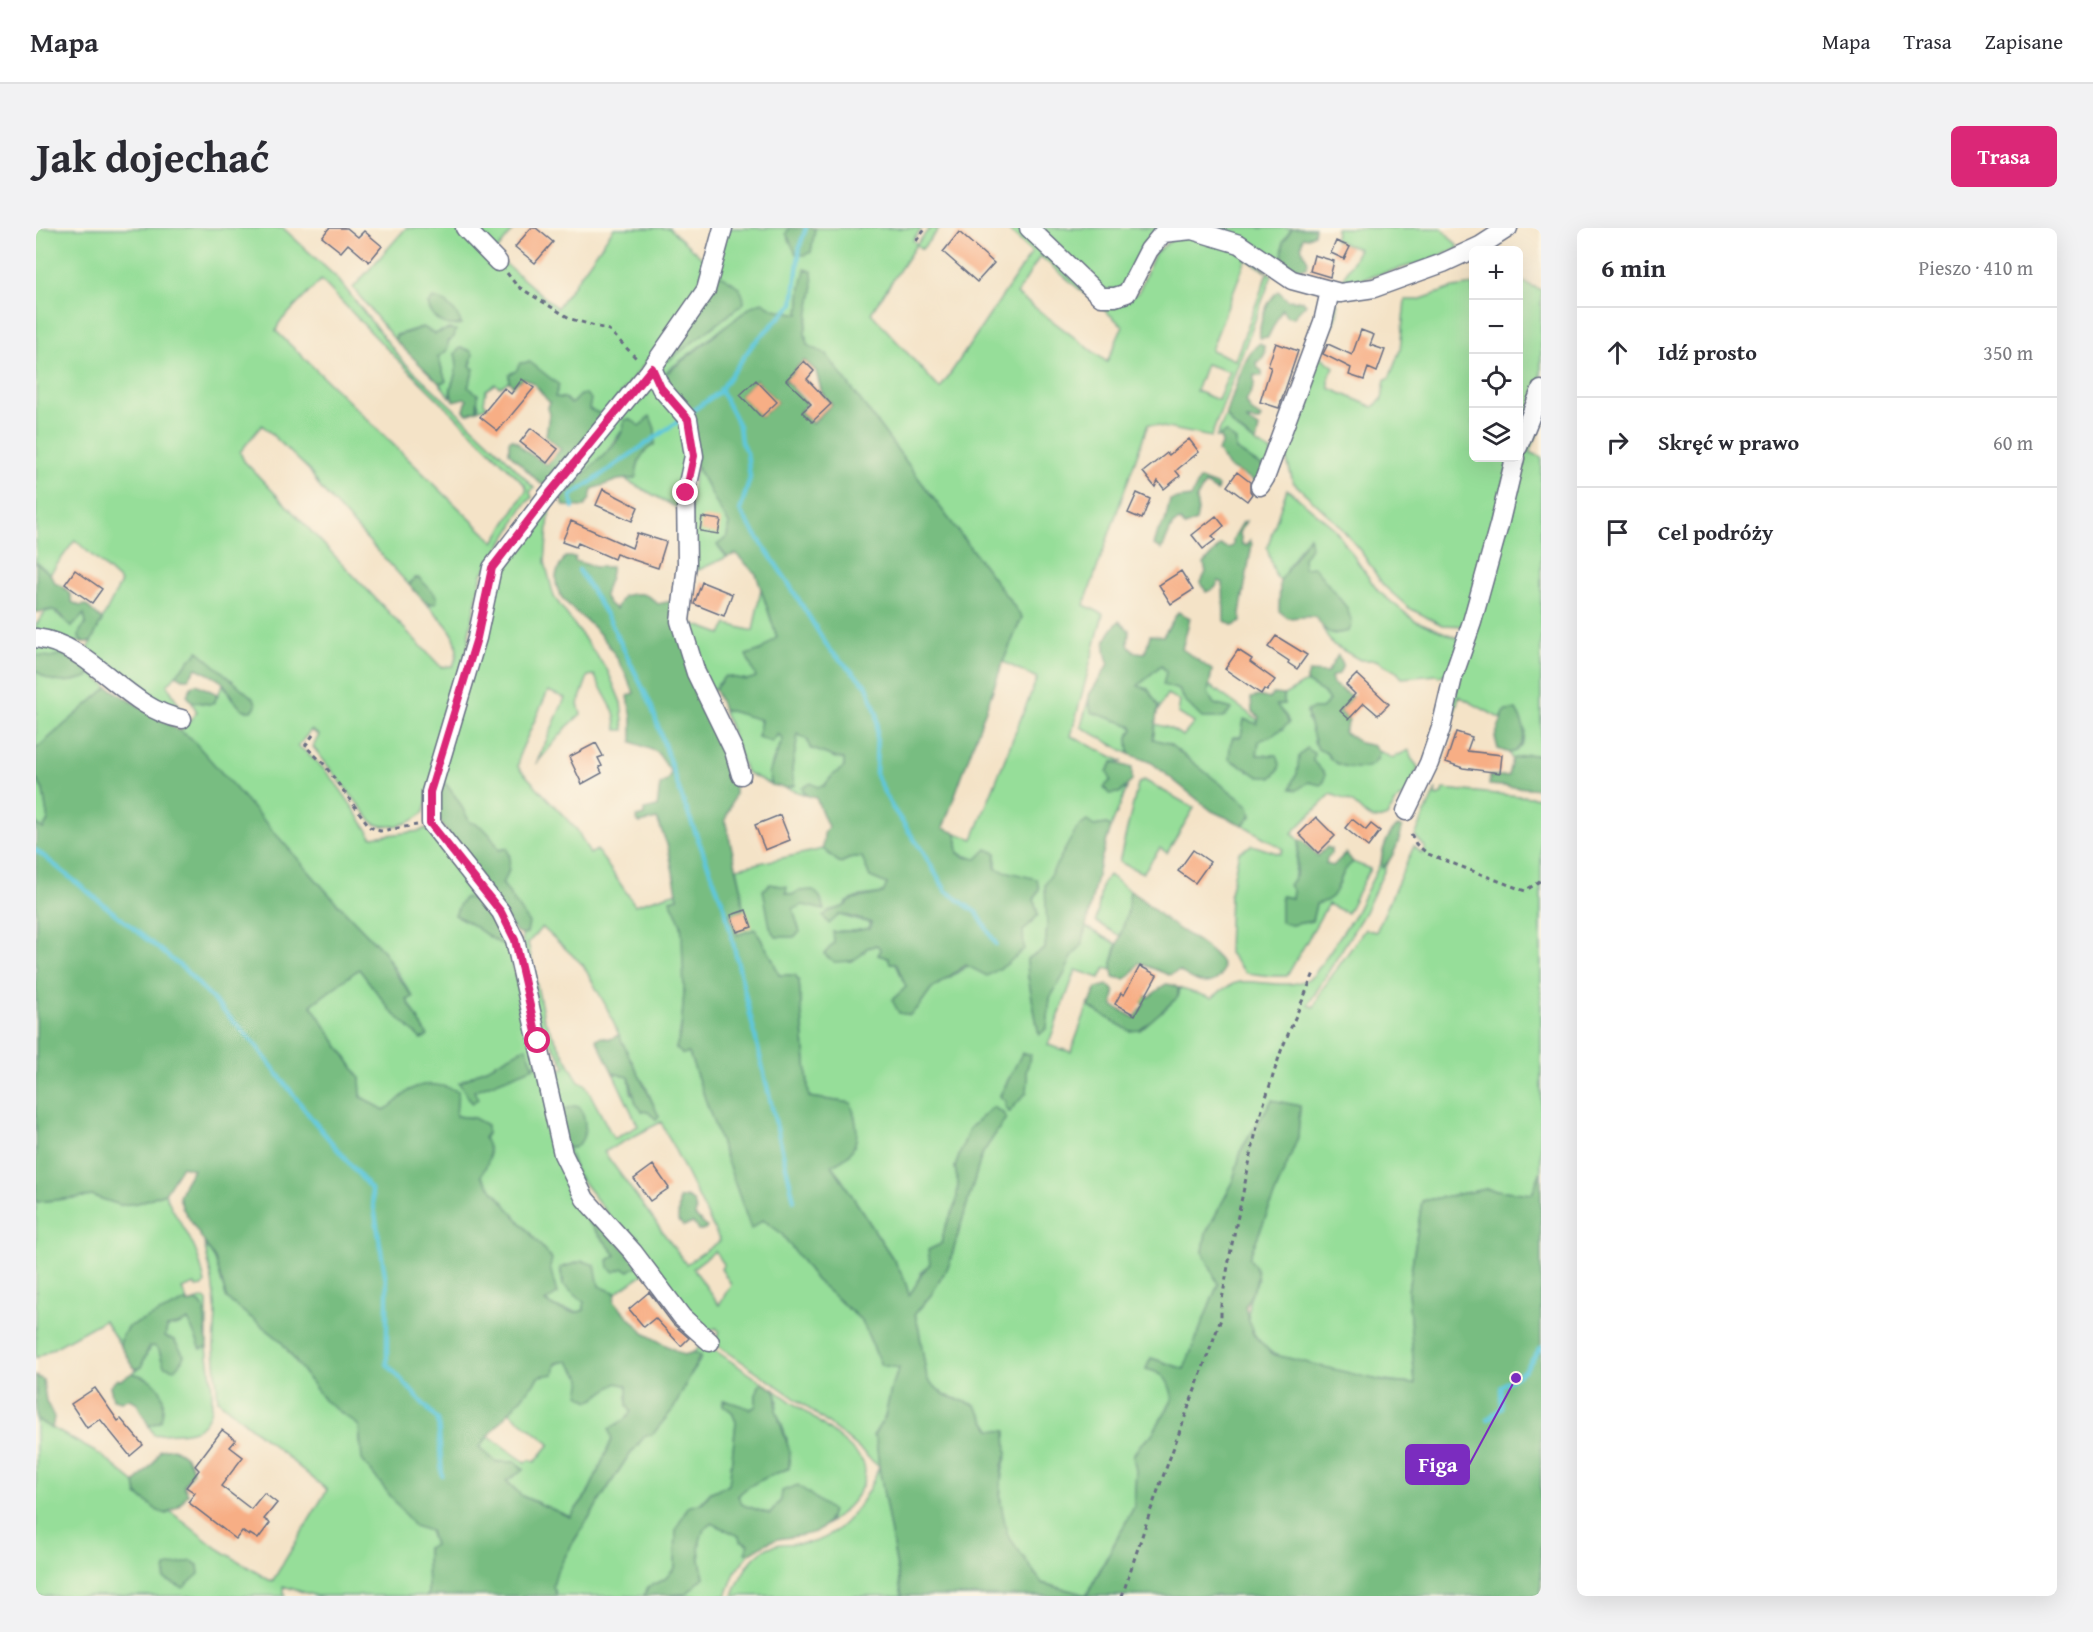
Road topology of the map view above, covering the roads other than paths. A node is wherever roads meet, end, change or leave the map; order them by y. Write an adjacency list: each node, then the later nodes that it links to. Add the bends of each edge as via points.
1 (465, 228): 5 (street)
2 (723, 228): 7 (street, via 706,290)
3 (1029, 228): 6 (street, via 1101,297 1127,293 1149,250 1163,233 1192,230 1239,244 1292,280)
4 (1508, 228): 6 (street, via 1443,263 1374,288)
5 (498, 262)
6 (1330, 291): 11 (street, via 1323,322)
7 (650, 370): 14 (street, via 688,419 694,456 686,493 687,564 680,621 696,673 734,751); 16 (street, via 492,568 477,638 430,792 430,823 501,912 515,940 563,1154 585,1199 633,1252 681,1317)
8 (1541, 390): 9 (street)
9 (1523, 435)
10 (1514, 462): 15 (street, via 1441,728)
11 (1260, 486)
12 (36, 638): 13 (street, via 68,649 93,663 120,688 169,716)
13 (182, 719)
14 (741, 775)
15 (1406, 811)
16 (710, 1342)

